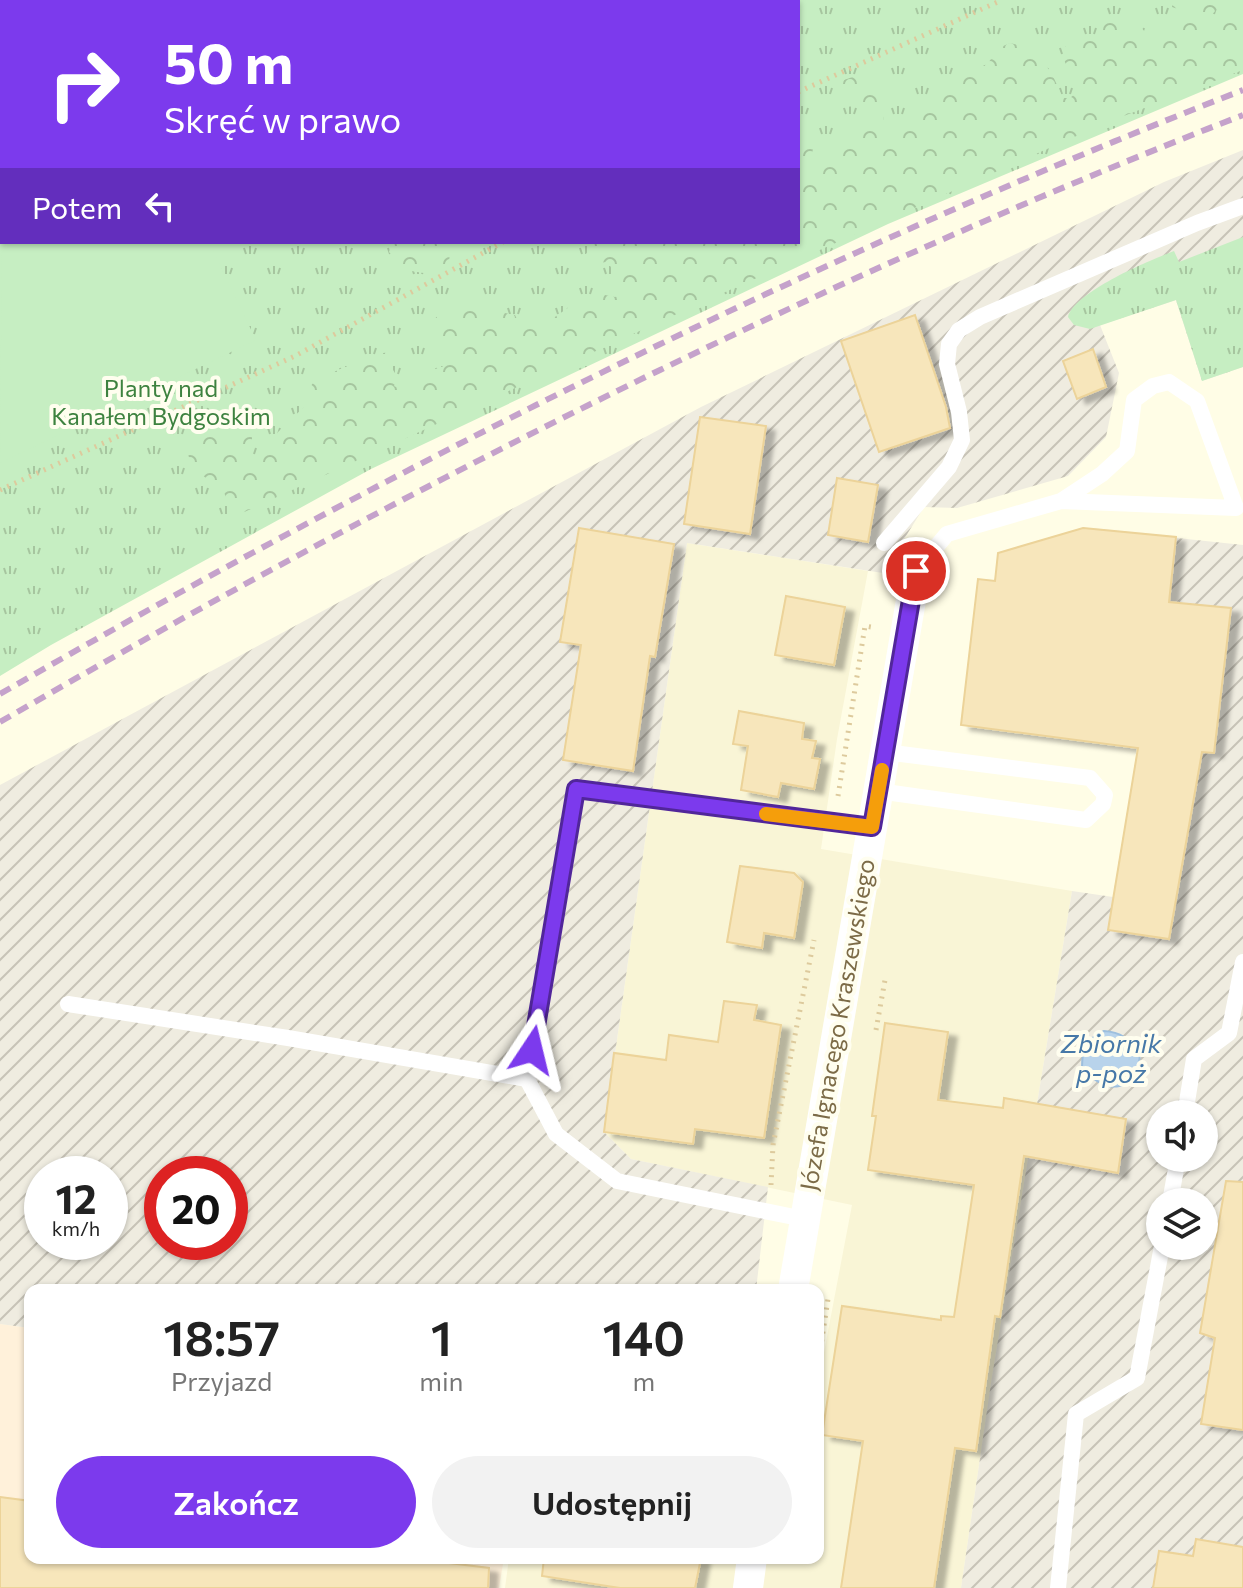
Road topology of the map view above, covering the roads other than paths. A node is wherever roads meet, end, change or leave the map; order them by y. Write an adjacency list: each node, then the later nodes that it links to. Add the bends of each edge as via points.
1 (1243, 206): 3 (lane, via 959,330 949,344 947,364 962,440 949,467)
2 (1061, 501): 2 (lane, via 1220,507 1236,508 1197,401 1169,382 1134,400 1127,451); 4 (lane, via 947,534)
3 (884, 543)
4 (916, 571): 5 (street, Józefa Ignacego Kraszewskiego)
5 (885, 752): 6 (street, Józefa Ignacego Kraszewskiego); 6 (lane, via 1090,778 1105,795 1086,820)
6 (878, 791): 7 (street, Józefa Ignacego Kraszewskiego)
7 (872, 827): 10 (lane, via 576,789); 12 (street, Józefa Ignacego Kraszewskiego)
8 (1243, 962): 11 (lane, via 1229,1033 1194,1059)
9 (68, 1004): 10 (lane)
10 (527, 1079): 12 (lane, via 556,1134 617,1181)
11 (1187, 1100)
12 (804, 1219): 14 (street, Józefa Ignacego Kraszewskiego)
13 (1159, 1260): 17 (lane, via 1137,1378 1076,1414)
14 (794, 1284)
15 (751, 1564): 16 (street)
16 (748, 1588)
17 (1058, 1588)

